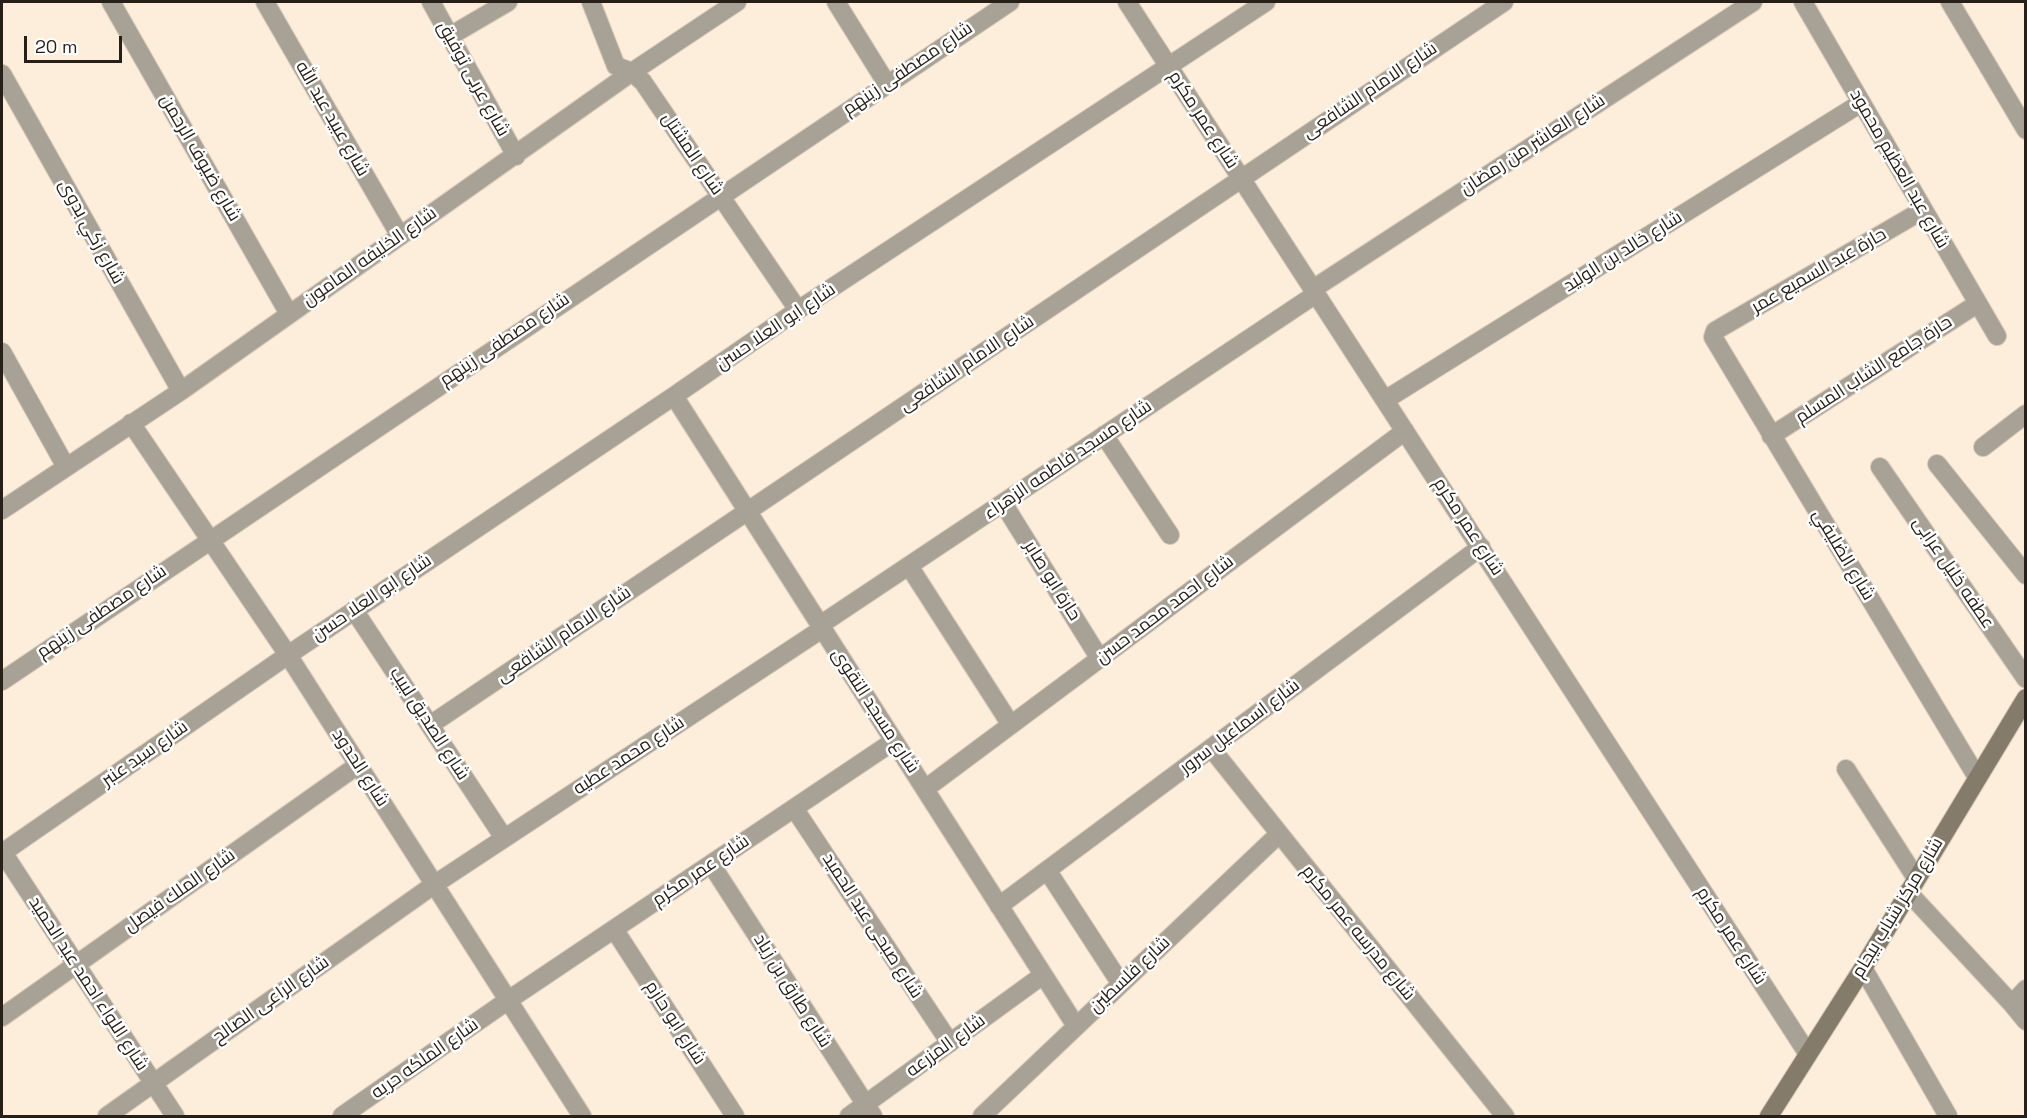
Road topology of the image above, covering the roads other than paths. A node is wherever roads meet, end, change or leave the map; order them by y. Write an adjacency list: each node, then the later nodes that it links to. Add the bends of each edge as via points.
1 (111, 2): 30 (street, شارع ضيوف الرحمن)
2 (265, 2): 26 (street, شارع عبيد عبد الله)
3 (431, 2): 15 (street, شارع عربى توفيق)
4 (508, 2): 15 (street)
5 (591, 2): 17 (street, شارع المشتل, via 616,66)
6 (736, 2): 17 (street, شارع الخليفه المامون)
7 (836, 2): 19 (street)
8 (1010, 2): 19 (street, شارع مصطفى زينهم)
9 (1127, 2): 16 (street, شارع عمر مكرم)
10 (1266, 2): 16 (street, شارع ابو العلا حسن)
11 (1504, 2): 23 (street, شارع الامام الشافعى)
12 (1753, 2): 27 (street, شارع العاشر من رمضان)
13 (1803, 2): 20 (street, شارع عبد العظيم محمود)
14 (1950, 2): 21 (street)
15 (450, 36): 22 (street, شارع عربى توفيق)
16 (1169, 66): 23 (street, شارع عمر مكرم); 29 (street, شارع ابو العلا حسن)
17 (632, 72): 22 (street, شارع الخليفه المامون); 24 (street, شارع المشتل, via 643,82)
18 (2, 74): 34 (street, شارع زكي بدوى)
19 (887, 84): 24 (street, شارع مصطفى زينهم)
20 (1862, 103): 25 (street, شارع عبد العظيم محمود); 36 (street, شارع خالد بن الوليد)
21 (2025, 130)
22 (516, 156): 26 (street, شارع الخليفه المامون)
23 (1240, 178): 27 (street, شارع عمر مكرم); 48 (street, شارع الامام الشافعى)
24 (720, 196): 29 (street, شارع المشتل); 50 (street, شارع مصطفى زينهم)
25 (1923, 210): 28 (street, شارع عبد العظيم محمود); 31 (street, حارة عبد السميع عمر)
26 (400, 236): 30 (street, شارع الخليفه المامون)
27 (1315, 291): 36 (street, شارع عمر مكرم); 40 (street, شارع مسجد فاطمه الزهراء)
28 (1977, 304): 32 (street, شارع عبد العظيم محمود); 41 (street, حارة جامع الشاب المسلم)
29 (798, 310): 35 (street, شارع ابو العلا حسن)
30 (289, 314): 34 (street, شارع الخليفه المامون)
31 (1715, 331): 41 (street, شارع الضليفي, via 1715,343)
32 (1997, 336)
33 (2, 352): 44 (street)
34 (180, 391): 38 (street, شارع الخليفه المامون)
35 (674, 396): 48 (street, شارع مسجد التقوى); 54 (street, شارع ابو العلا حسن)
36 (1385, 400): 39 (street, شارع عمر مكرم)
37 (2025, 414): 42 (street)
38 (131, 423): 44 (street, شارع الخليفه المامون); 50 (street, شارع الحدود)
39 (1405, 431): 51 (street, شارع عمر مكرم); 57 (street, شارع احمد محمد حسن)
40 (1104, 435): 46 (street, شارع مسجد فاطمه الزهراء); 49 (street)
41 (1771, 436): 67 (street, شارع الضليفي)
42 (1983, 447)
43 (1937, 464): 53 (street)
44 (66, 467): 47 (street, شارع الخليفه المامون)
45 (1880, 467): 58 (street, عطفه خليل عرابى)
46 (1003, 503): 52 (street, شارع مسجد فاطمه الزهراء); 57 (street, حارة ابو صابر)
47 (2, 510)
48 (748, 513): 55 (street, شارع مسجد التقوى); 61 (street, شارع الامام الشافعى)
49 (1170, 536)
50 (209, 540): 56 (street, شارع الحدود); 59 (street, شارع مصطفى زينهم)
51 (1481, 547): 64 (street, شارع اسماعيل سرور); 90 (street, شارع عمر مكرم)
52 (909, 566): 55 (street, شارع مسجد فاطمه الزهراء); 62 (street)
53 (2025, 575)
54 (354, 610): 56 (street, شارع ابو العلا حسن); 61 (street, شارع الصديق لبيب)
55 (821, 627): 63 (street, شارع مسجد التقوى); 71 (street, شارع محمد عطيه)
56 (288, 655): 65 (street, شارع الحدود); 72 (street, شارع سيد عنبر)
57 (1100, 659): 62 (street, شارع احمد محمد حسن)
58 (2025, 679)
59 (2, 681)
60 (2025, 698): 67 (main road, شارع مركز شباب بيجام)
61 (430, 725): 71 (street, شارع الصديق لبيب)
62 (1011, 725): 68 (street, شارع احمد محمد حسن)
63 (894, 741): 68 (street, شارع مسجد التقوى); 69 (street, شارع عمر مكرم)
64 (1211, 748): 70 (street, شارع مدرسه عمر مكرم); 74 (street, شارع اسماعيل سرور)
65 (358, 765): 75 (street, شارع الحدود); 79 (street, شارع الملك فيصل)
66 (1846, 769): 76 (street)
67 (1977, 777): 76 (main road, شارع مركز شباب بيجام)
68 (925, 789): 77 (street, شارع مسجد التقوى)
69 (794, 808): 73 (street, شارع عمر مكرم); 89 (street, شارع صبحى عبد الحميد)
70 (1279, 834): 82 (street, شارع فلسطين); 100 (street, شارع مدرسه عمر مكرم)
71 (504, 838): 75 (street, شارع محمد عطيه)
72 (2, 852): 79 (street, شارع اللواء احمد عبد الحميد)
73 (711, 864): 78 (street, شارع عمر مكرم); 92 (street, شارع طارق بن زياد)
74 (1047, 870): 77 (street, شارع اسماعيل سرور); 82 (street)
75 (435, 884): 84 (street, شارع الحدود); 91 (street, شارع الراعى الصالح)
76 (1912, 885): 80 (main road, شارع مركز شباب بيجام); 85 (street)
77 (999, 906): 81 (street, شارع مسجد التقوى)
78 (614, 929): 84 (street, شارع عمر مكرم); 97 (street, شارع ابو حازم)
79 (75, 965): 86 (street, شارع الملك فيصل); 91 (street, شارع اللواء احمد عبد الحميد)
80 (1863, 968): 90 (main road, شارع مركز شباب بيجام); 102 (street)
81 (1043, 975): 88 (street, شارع مسجد التقوى); 89 (street, شارع المزرعه)
82 (1121, 984): 88 (street, شارع فلسطين)
83 (2025, 989): 85 (street)
84 (507, 1001): 95 (street, شارع الملكه حريه); 96 (street, شارع الحدود)
85 (2012, 1004): 87 (street)
86 (2, 1017)
87 (2025, 1021)
88 (1076, 1026): 99 (street, شارع فلسطين)
89 (950, 1044): 92 (street, شارع المزرعه)
90 (1808, 1054): 101 (main road, شارع مركز شباب بيجام)
91 (153, 1084): 93 (street, شارع الراعى الصالح); 94 (street, شارع اللواء احمد عبد الحميد)
92 (869, 1111): 98 (street, شارع المزرعه)
93 (107, 1116)
94 (175, 1116)
95 (342, 1116)
96 (582, 1116)
97 (735, 1116)
98 (849, 1116)
99 (982, 1116)
100 (1505, 1116)
101 (1769, 1116)
102 (1948, 1116)

